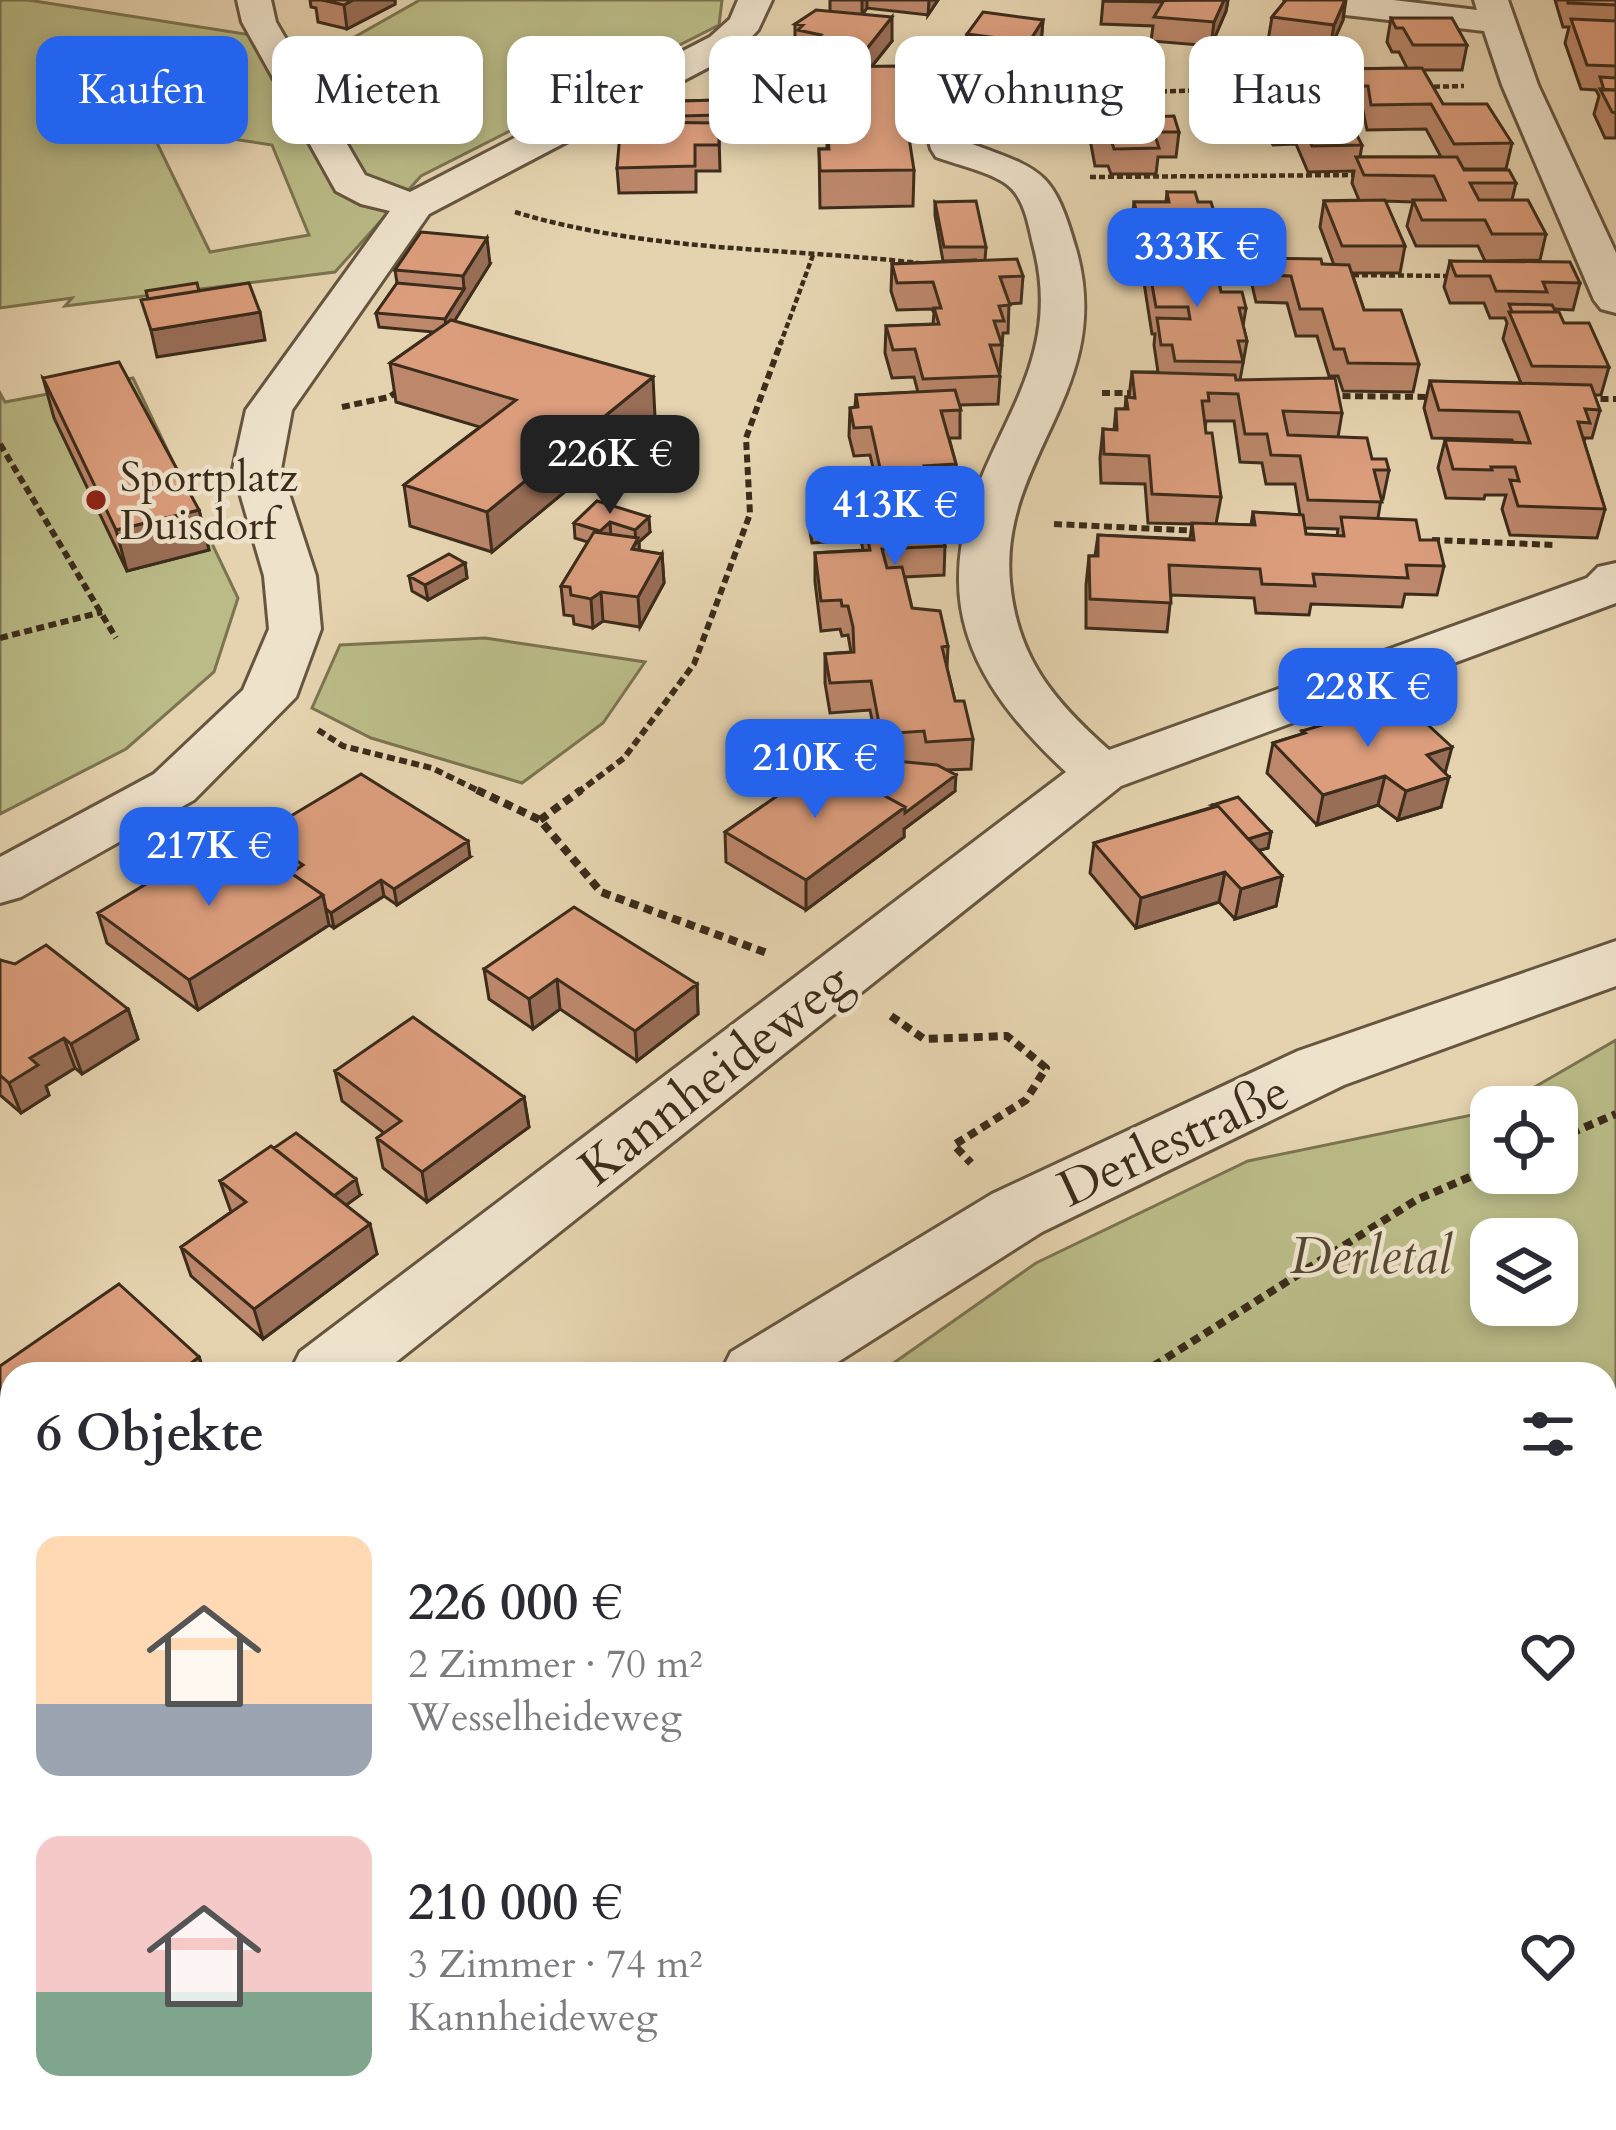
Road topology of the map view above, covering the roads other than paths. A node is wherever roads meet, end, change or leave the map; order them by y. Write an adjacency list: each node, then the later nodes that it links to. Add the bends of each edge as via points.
1 (254, 0): 6 (street, via 350,183)
2 (755, 0): 6 (street, via 723,45)
3 (1301, 0): 4 (street)
4 (1493, 11): 7 (street)
5 (949, 144): 9 (street, via 1009,171 1045,209 1061,273 1065,326 1047,392 989,522 984,581 997,649 1040,718)
6 (415, 205): 10 (street, via 268,410 257,469 290,576 295,629 268,698 174,787)
7 (1616, 300)
8 (1593, 562): 9 (street, Kannheideweg, via 1605,589)
9 (1101, 773): 12 (street, Kannheideweg)
10 (0, 883)
11 (1616, 963): 13 (street, Derlestraße, via 1321,1068 1017,1213)
12 (342, 1362)
13 (777, 1362)

